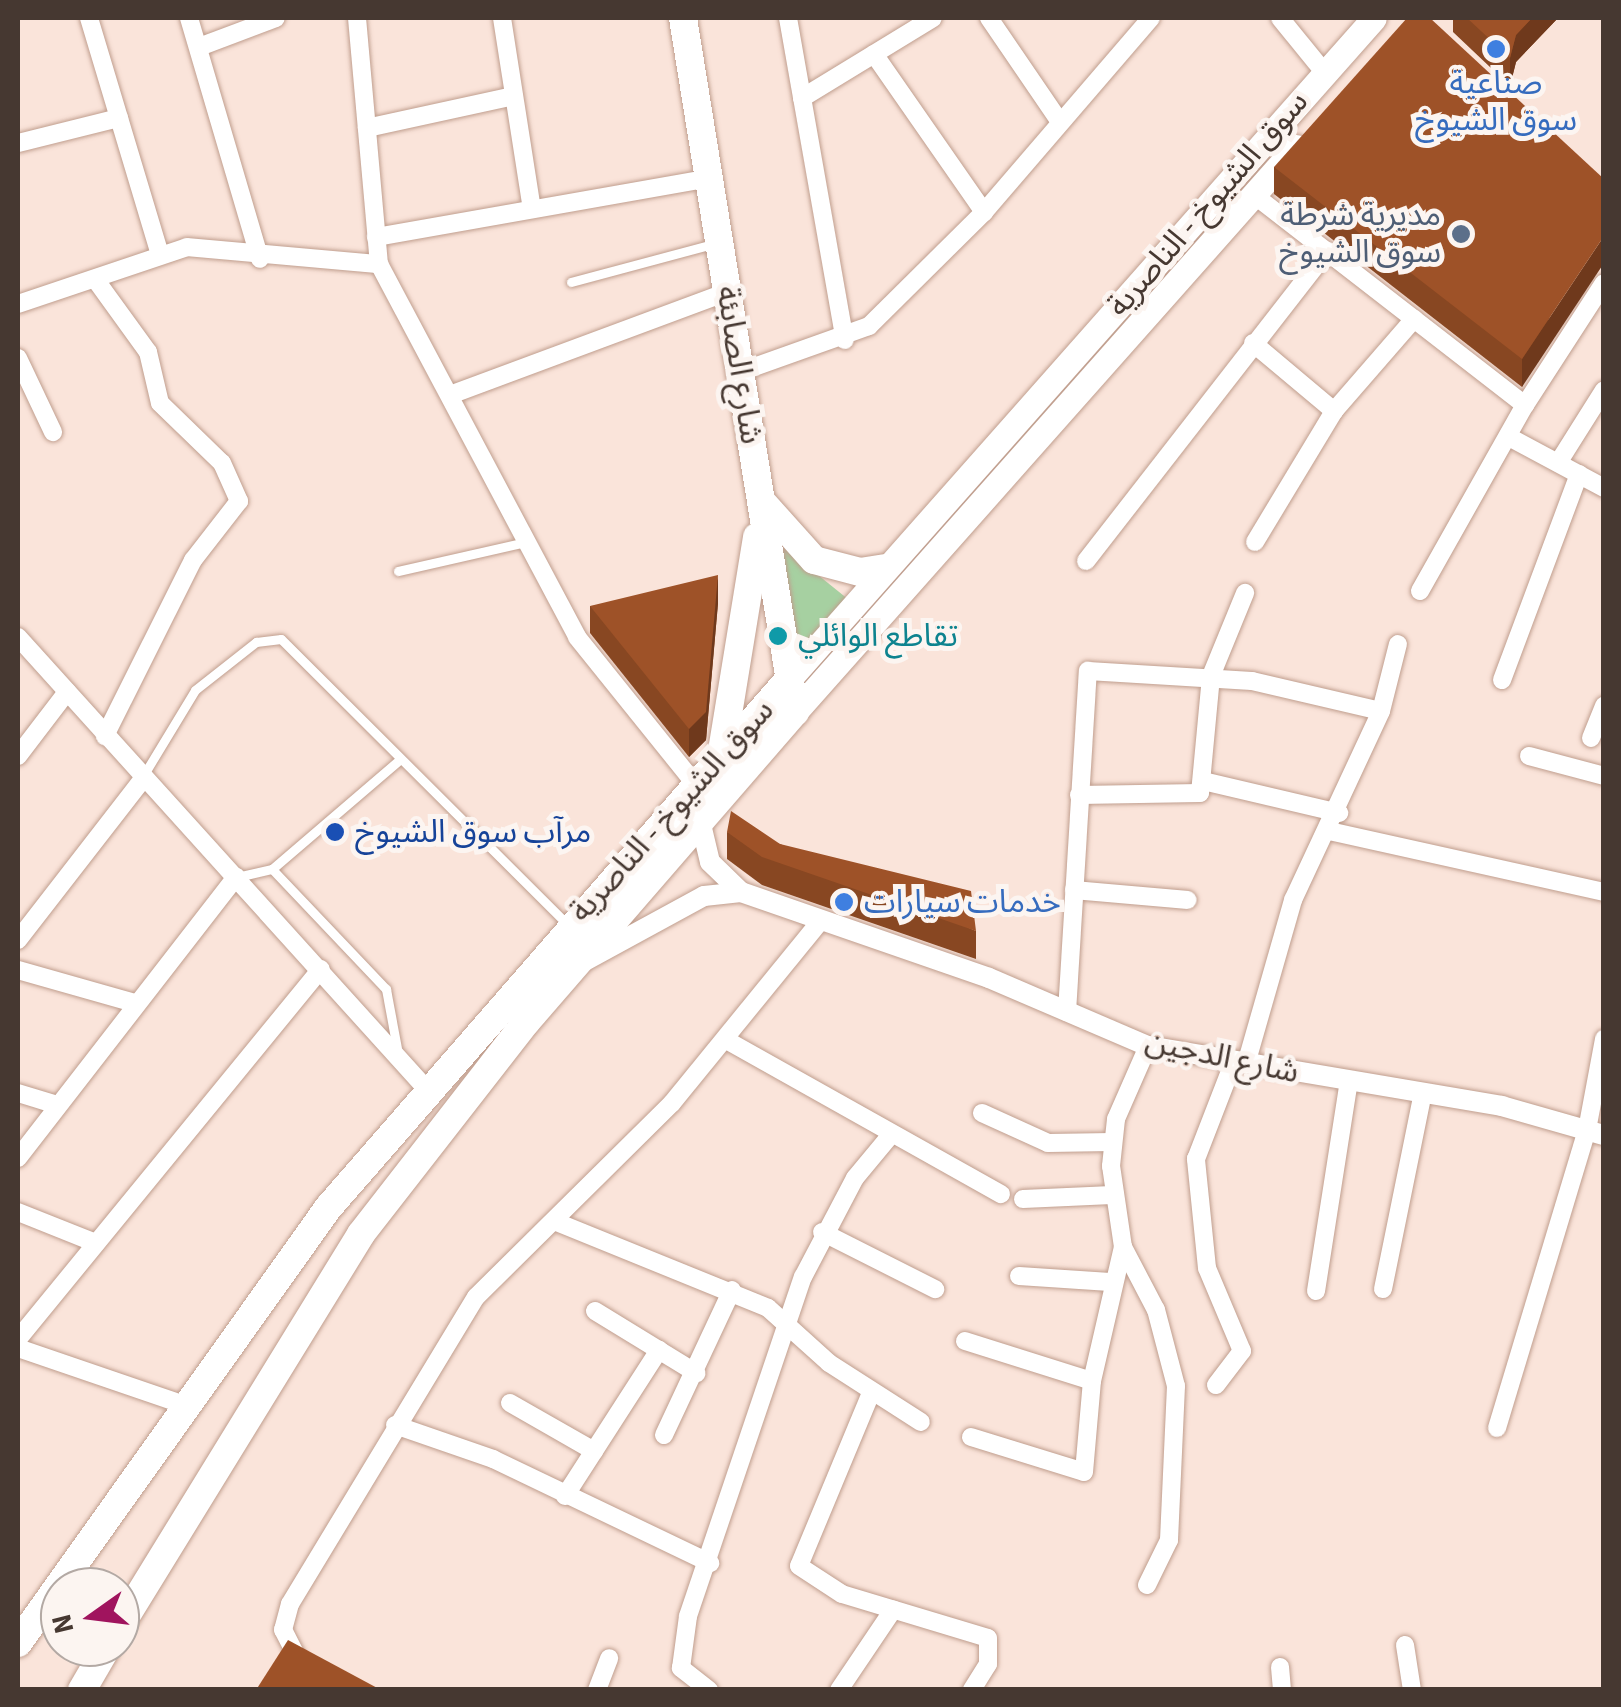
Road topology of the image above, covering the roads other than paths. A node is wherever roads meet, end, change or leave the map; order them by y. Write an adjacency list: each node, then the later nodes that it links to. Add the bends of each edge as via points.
1 (89, 18): 19 (street)
2 (189, 18): 14 (street)
3 (276, 18): 14 (street)
4 (358, 18): 21 (street)
5 (502, 18): 17 (street)
6 (683, 18): 23 (main road, شارع الصابئة)
7 (788, 18): 18 (street)
8 (933, 18): 15 (street)
9 (989, 18): 20 (street)
10 (1280, 18): 16 (street)
11 (1374, 18): 16 (main road, سوق الشيوخ - الناصرية)
12 (1408, 18): 24 (main road, سوق الشيوخ - الناصرية)
13 (1142, 21): 20 (street)
14 (199, 46): 31 (street)
15 (874, 54): 18 (street); 26 (street)
16 (1324, 72): 56 (main road, سوق الشيوخ - الناصرية)
17 (514, 96): 21 (street); 25 (street)
18 (802, 98): 39 (street)
19 (120, 118): 22 (street); 30 (street)
20 (1058, 119): 26 (street)
21 (367, 128): 27 (street)
22 (18, 143)
23 (709, 178): 25 (street); 28 (main road, شارع الصابئة)
24 (1254, 195): 29 (street); 68 (main road, سوق الشيوخ - الناصرية)
25 (532, 209): 27 (street)
26 (984, 212): 39 (street)
27 (376, 237): 32 (street)
28 (719, 243): 33 (lane); 36 (main road, شارع الصابئة)
29 (1327, 251): 38 (street); 40 (street)
30 (160, 255): 31 (street, via 205,248); 34 (street)
31 (260, 258): 32 (street)
32 (379, 264): 44 (street)
33 (571, 282)
34 (98, 283): 37 (street); 69 (street, via 148,352 160,403 222,462 238,501 194,560)
35 (1604, 283): 45 (street)
36 (727, 292): 42 (main road, شارع الصابئة); 44 (street)
37 (18, 304)
38 (1414, 319): 45 (street); 46 (street)
39 (845, 340): 42 (street)
40 (1253, 343): 46 (street); 55 (street)
41 (18, 358): 47 (street)
42 (740, 372): 52 (main road, شارع الصابئة)
43 (1604, 390): 49 (street)
44 (450, 396): 54 (street)
45 (1525, 405): 48 (street)
46 (1334, 411): 53 (street)
47 (53, 432)
48 (1509, 437): 49 (street); 58 (street)
49 (1558, 463): 50 (street)
50 (1578, 474): 51 (street); 64 (street)
51 (1604, 488)
52 (761, 501): 56 (main road, via 814,560 848,571); 63 (main road, شارع الصابئة); 72 (main road)
53 (1255, 542)
54 (521, 543): 57 (lane); 78 (street, via 625,706)
55 (1086, 560)
56 (884, 568): 63 (main road, سوق الشيوخ - الناصرية)
57 (398, 571)
58 (1420, 591)
59 (1245, 593): 62 (street)
60 (18, 637): 65 (street)
61 (1398, 644): 67 (street)
62 (1211, 676): 67 (street); 77 (street); 79 (street, via 1088,671)
63 (790, 678): 68 (main road, شارع الصابئة); 72 (main road, سوق الشيوخ - الناصرية)
64 (1502, 680)
65 (67, 692): 69 (street); 71 (street)
66 (1604, 705): 70 (street)
67 (1381, 711): 80 (street)
68 (796, 712): 81 (main road, سوق الشيوخ - الناصرية)
69 (104, 736): 76 (street)
70 (1591, 738)
71 (18, 756)
72 (721, 756): 78 (main road, سوق الشيوخ - الناصرية)
73 (1529, 756): 75 (street)
74 (398, 760): 76 (lane, via 282,640 264,637 195,690); 83 (lane); 90 (lane)
75 (1604, 776)
76 (142, 780): 84 (street); 91 (street)
77 (1203, 781): 79 (street, via 1186,799); 80 (street)
78 (696, 786): 90 (main road, سوق الشيوخ - الناصرية)
79 (1079, 795): 85 (street)
80 (1339, 813): 82 (street)
81 (700, 820): 86 (street, شارع الدجين, via 710,862); 92 (main road, سوق الشيوخ - الناصرية)
82 (1329, 832): 87 (street); 101 (street, via 1293,900)
83 (272, 869): 84 (lane); 100 (lane, via 386,989)
84 (236, 878): 93 (street); 95 (street)
85 (1074, 890): 88 (street); 96 (street)
86 (741, 892): 89 (street, شارع الدجين); 92 (street, via 704,896)
87 (1604, 892)
88 (1188, 900)
89 (819, 923): 96 (street, شارع الدجين); 98 (street)
90 (569, 926): 103 (main road, سوق الشيوخ - الناصرية)
91 (18, 940)
92 (579, 963): 119 (main road, سوق الشيوخ - الناصرية)
93 (321, 969): 100 (street); 120 (street)
94 (18, 970): 95 (street)
95 (135, 1003): 106 (street)
96 (1068, 1012): 99 (street, شارع الدجين)
97 (1604, 1039): 108 (street)
98 (728, 1041): 109 (street, via 860,1109); 117 (street)
99 (1148, 1046): 101 (street, شارع الدجين); 110 (street)
100 (398, 1056): 103 (street)
101 (1240, 1062): 102 (street, شارع الدجين); 136 (street, via 1196,1159 1207,1268 1242,1352)
102 (1349, 1081): 105 (street, شارع الدجين); 127 (street)
103 (430, 1092): 115 (main road, سوق الشيوخ - الناصرية)
104 (18, 1093): 106 (street)
105 (1423, 1093): 108 (street, شارع الدجين); 125 (street)
106 (54, 1104): 111 (street)
107 (982, 1112): 110 (street, via 1048,1143)
108 (1595, 1132): 142 (street)
109 (889, 1137): 112 (street); 118 (street)
110 (1112, 1142): 113 (street)
111 (18, 1158)
112 (1001, 1194)
113 (1112, 1195): 114 (street); 121 (street)
114 (1023, 1200)
115 (328, 1208): 119 (main road); 139 (main road, سوق الشيوخ - الناصرية)
116 (18, 1212): 120 (street)
117 (554, 1221): 126 (street); 141 (street, via 476,1297)
118 (822, 1232): 124 (street); 129 (street)
119 (361, 1234): 149 (main road, سوق الشيوخ - الناصرية)
120 (96, 1242): 130 (street)
121 (1123, 1247): 123 (street); 148 (street, via 1156,1310 1176,1386 1169,1540)
122 (1019, 1276): 123 (street)
123 (1110, 1282): 135 (street)
124 (935, 1289)
125 (1382, 1289)
126 (732, 1290): 129 (street); 134 (street)
127 (1316, 1291)
128 (595, 1311): 133 (street)
129 (786, 1323): 137 (street); 147 (street)
130 (18, 1340)
131 (966, 1341): 135 (street)
132 (18, 1348): 139 (street)
133 (659, 1350): 134 (street); 145 (street)
134 (696, 1372): 143 (street)
135 (1092, 1381): 144 (street, via 1084,1472)
136 (1216, 1385)
137 (871, 1392): 140 (street); 150 (street, via 799,1566)
138 (510, 1402): 145 (street)
139 (182, 1404): 151 (main road, سوق الشيوخ - الناصرية)
140 (921, 1422)
141 (395, 1426): 146 (street); 156 (street, via 290,1604 286,1644)
142 (1497, 1428)
143 (664, 1435)
144 (971, 1437)
145 (594, 1451): 146 (street)
146 (565, 1496): 147 (street)
147 (710, 1564): 159 (street, via 678,1652 681,1668)
148 (1147, 1584)
149 (140, 1593)
150 (893, 1610): 160 (street); 161 (street, via 988,1638)
151 (18, 1643)
152 (1405, 1645): 163 (street)
153 (609, 1658): 158 (street)
154 (96, 1667): 157 (main road)
155 (1280, 1667): 162 (street)
156 (319, 1672)
157 (82, 1690)
158 (598, 1690)
159 (710, 1690)
160 (839, 1690)
161 (972, 1690)
162 (1282, 1690)
163 (1412, 1690)

